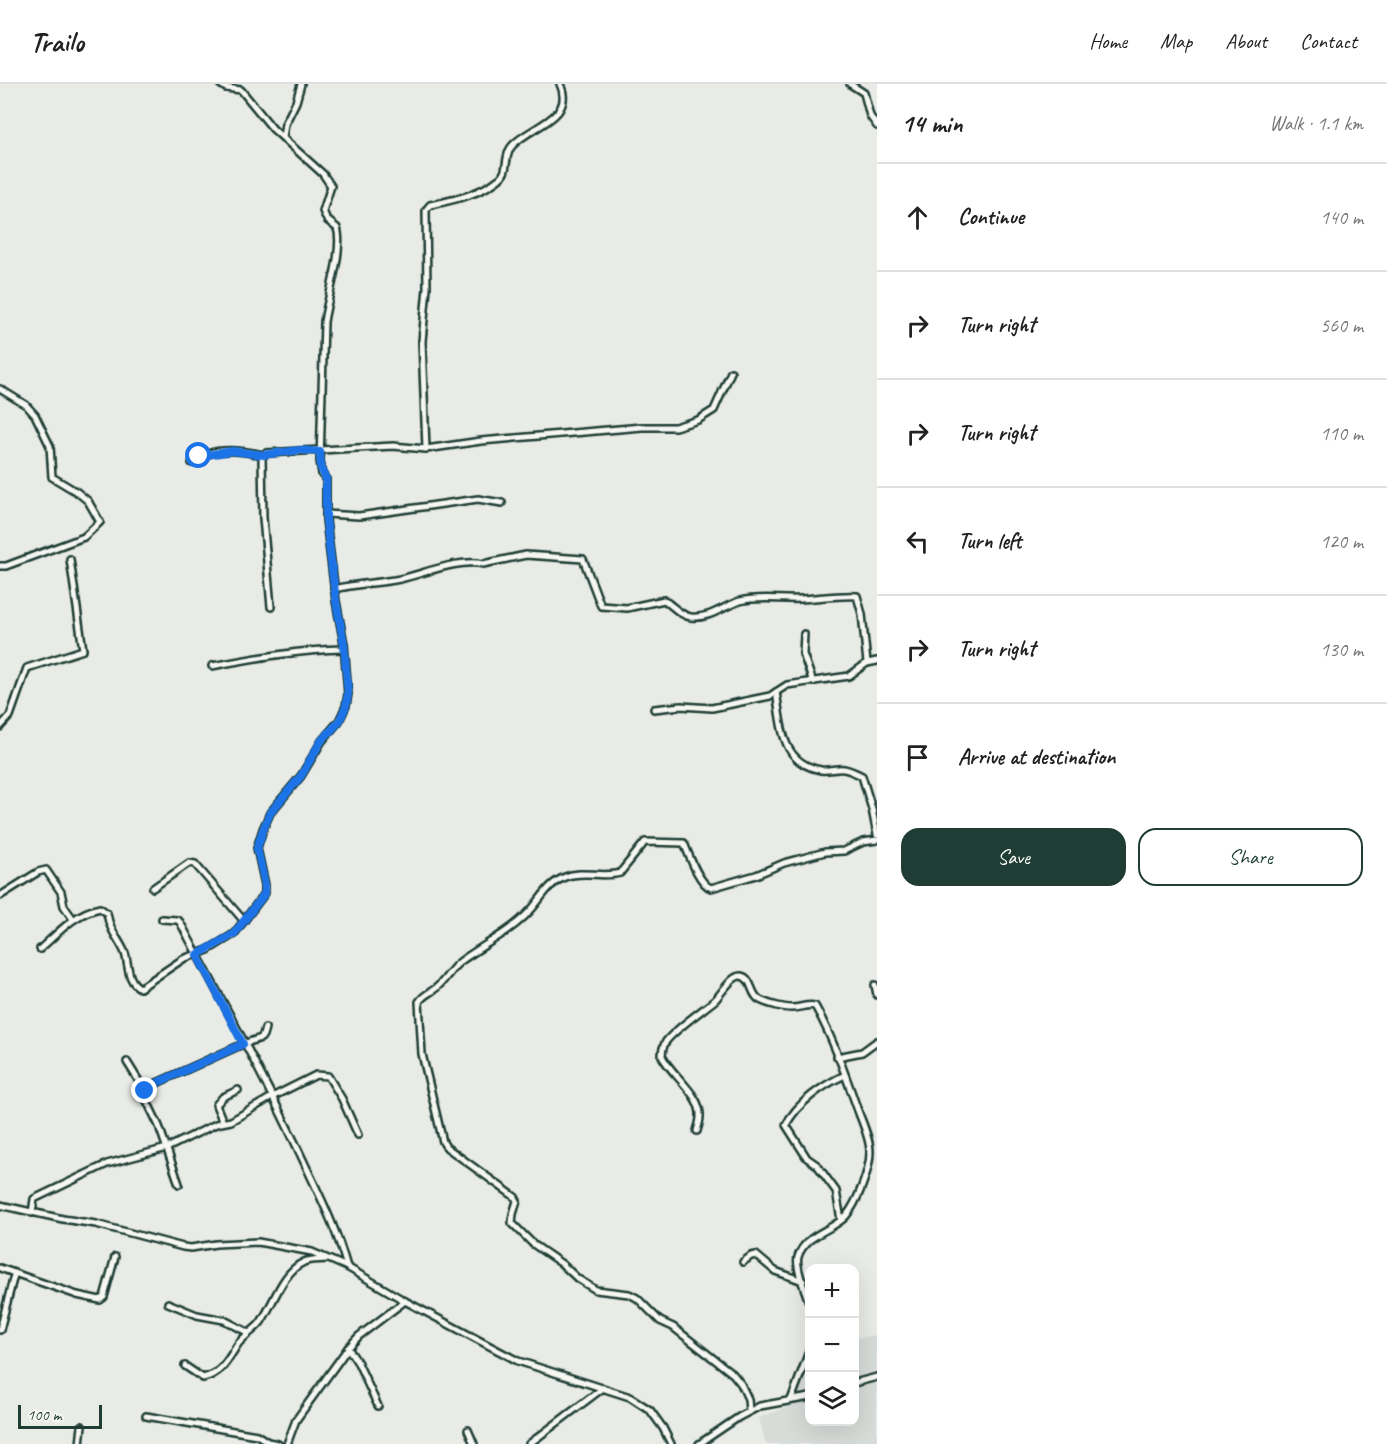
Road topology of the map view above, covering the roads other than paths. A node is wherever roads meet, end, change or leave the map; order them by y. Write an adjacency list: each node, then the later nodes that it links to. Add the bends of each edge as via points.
1 (220, 84): 6 (street, via 241,90)
2 (301, 84): 6 (street)
3 (560, 84): 9 (street, via 564,99 557,114 513,145 499,179 471,195 430,205 426,210 427,288 422,340)
4 (850, 84): 5 (street, via 864,93)
5 (877, 126)
6 (283, 137): 10 (street, via 330,183 323,211 338,232 333,286 324,322)
7 (731, 372): 9 (street, via 714,410 675,427 481,441)
8 (0, 389): 16 (street, via 32,409 50,446 52,477 88,501 100,522 84,537)
9 (426, 449): 10 (street)
10 (320, 452): 11 (street, via 300,450); 14 (street, via 326,479)
11 (263, 455): 12 (street, via 211,452); 18 (street, via 263,518)
12 (192, 463)
13 (502, 503): 14 (street, via 478,499 359,516)
14 (326, 514): 17 (street)
15 (70, 559): 27 (street, via 83,650 27,668 10,716)
16 (0, 566)
17 (334, 589): 20 (street); 22 (street, via 526,555 583,559 602,606 627,608 664,600 690,617 741,601 857,596)
18 (271, 607)
19 (804, 634): 24 (street, via 803,654)
20 (344, 649): 23 (street, via 258,657); 34 (street, via 348,694 343,716 270,813 257,848 265,893)
21 (877, 661): 22 (street)
22 (867, 663): 24 (street, via 849,676)
23 (212, 666)
24 (813, 682): 25 (street, via 787,685)
25 (776, 692): 26 (street, via 712,708); 28 (street, via 788,751 809,767 843,769 862,776)
26 (654, 709)
27 (0, 727)
28 (877, 835)
29 (877, 840): 78 (street, via 784,863 711,888 701,878 684,843 645,842 620,873 564,877 543,892 529,912 459,962 419,1002 422,1054 446,1148 515,1197 513,1223 533,1244 596,1290 637,1298 660,1321 673,1326 733,1374 748,1399)
30 (153, 888): 34 (street, via 189,863 195,864)
31 (0, 896): 32 (street, via 46,870)
32 (73, 919): 35 (street); 36 (street, via 89,910 100,908 106,913 134,985 140,988 183,959)
33 (162, 919): 36 (street, via 180,922)
34 (244, 921): 36 (street, via 234,934)
35 (40, 949)
36 (197, 955): 41 (street)
37 (875, 985): 38 (street)
38 (877, 995)
39 (265, 1028): 41 (street, via 261,1038)
40 (877, 1041): 42 (street, via 862,1052)
41 (243, 1044): 46 (street); 47 (street)
42 (837, 1057): 44 (street); 49 (street, via 815,1006 790,1008 759,1000 744,977 732,978 724,991 672,1035 662,1049 665,1063 688,1087 696,1102 701,1116)
43 (127, 1062): 46 (street)
44 (844, 1075): 52 (street); 56 (street, via 820,1089 786,1125 807,1158 836,1191)
45 (238, 1090): 48 (street, via 216,1105)
46 (145, 1091): 51 (street)
47 (272, 1097): 48 (street); 50 (street, via 316,1075 328,1076); 60 (street, via 330,1218)
48 (223, 1122): 51 (street)
49 (697, 1131)
50 (358, 1135)
51 (167, 1148): 53 (street); 55 (street, via 92,1171 34,1199)
52 (874, 1151): 56 (street, via 856,1199)
53 (179, 1184)
54 (0, 1205): 55 (street)
55 (32, 1212): 58 (street, via 183,1247 258,1242 294,1247)
56 (841, 1220): 63 (street, via 811,1238 800,1252 797,1268)
57 (116, 1257): 62 (street, via 100,1300)
58 (329, 1259): 60 (street); 68 (street, via 297,1266 259,1325)
59 (743, 1262): 63 (street, via 756,1255 775,1271)
60 (347, 1267): 65 (street)
61 (0, 1268): 62 (street)
62 (14, 1275): 67 (street)
63 (803, 1281): 64 (street)
64 (805, 1288)
65 (405, 1301): 69 (street); 74 (street, via 519,1361)
66 (168, 1303): 68 (street, via 197,1315 224,1320)
67 (0, 1330)
68 (249, 1333): 71 (street, via 212,1376 203,1378)
69 (348, 1348): 77 (street); 84 (street, via 296,1420)
70 (805, 1362): 76 (street)
71 (185, 1366)
72 (877, 1377): 73 (street)
73 (859, 1382)
74 (603, 1388): 86 (street); 87 (street, via 630,1397 650,1410)
75 (805, 1398): 76 (street)
76 (791, 1400): 78 (street)
77 (378, 1406)
78 (749, 1411): 88 (street)
79 (146, 1416): 83 (street, via 257,1435)
80 (82, 1426): 82 (street)
81 (468, 1430): 85 (street)
82 (80, 1444)
83 (278, 1444)
84 (287, 1444)
85 (474, 1444)
86 (529, 1444)
87 (670, 1444)
88 (699, 1444)

